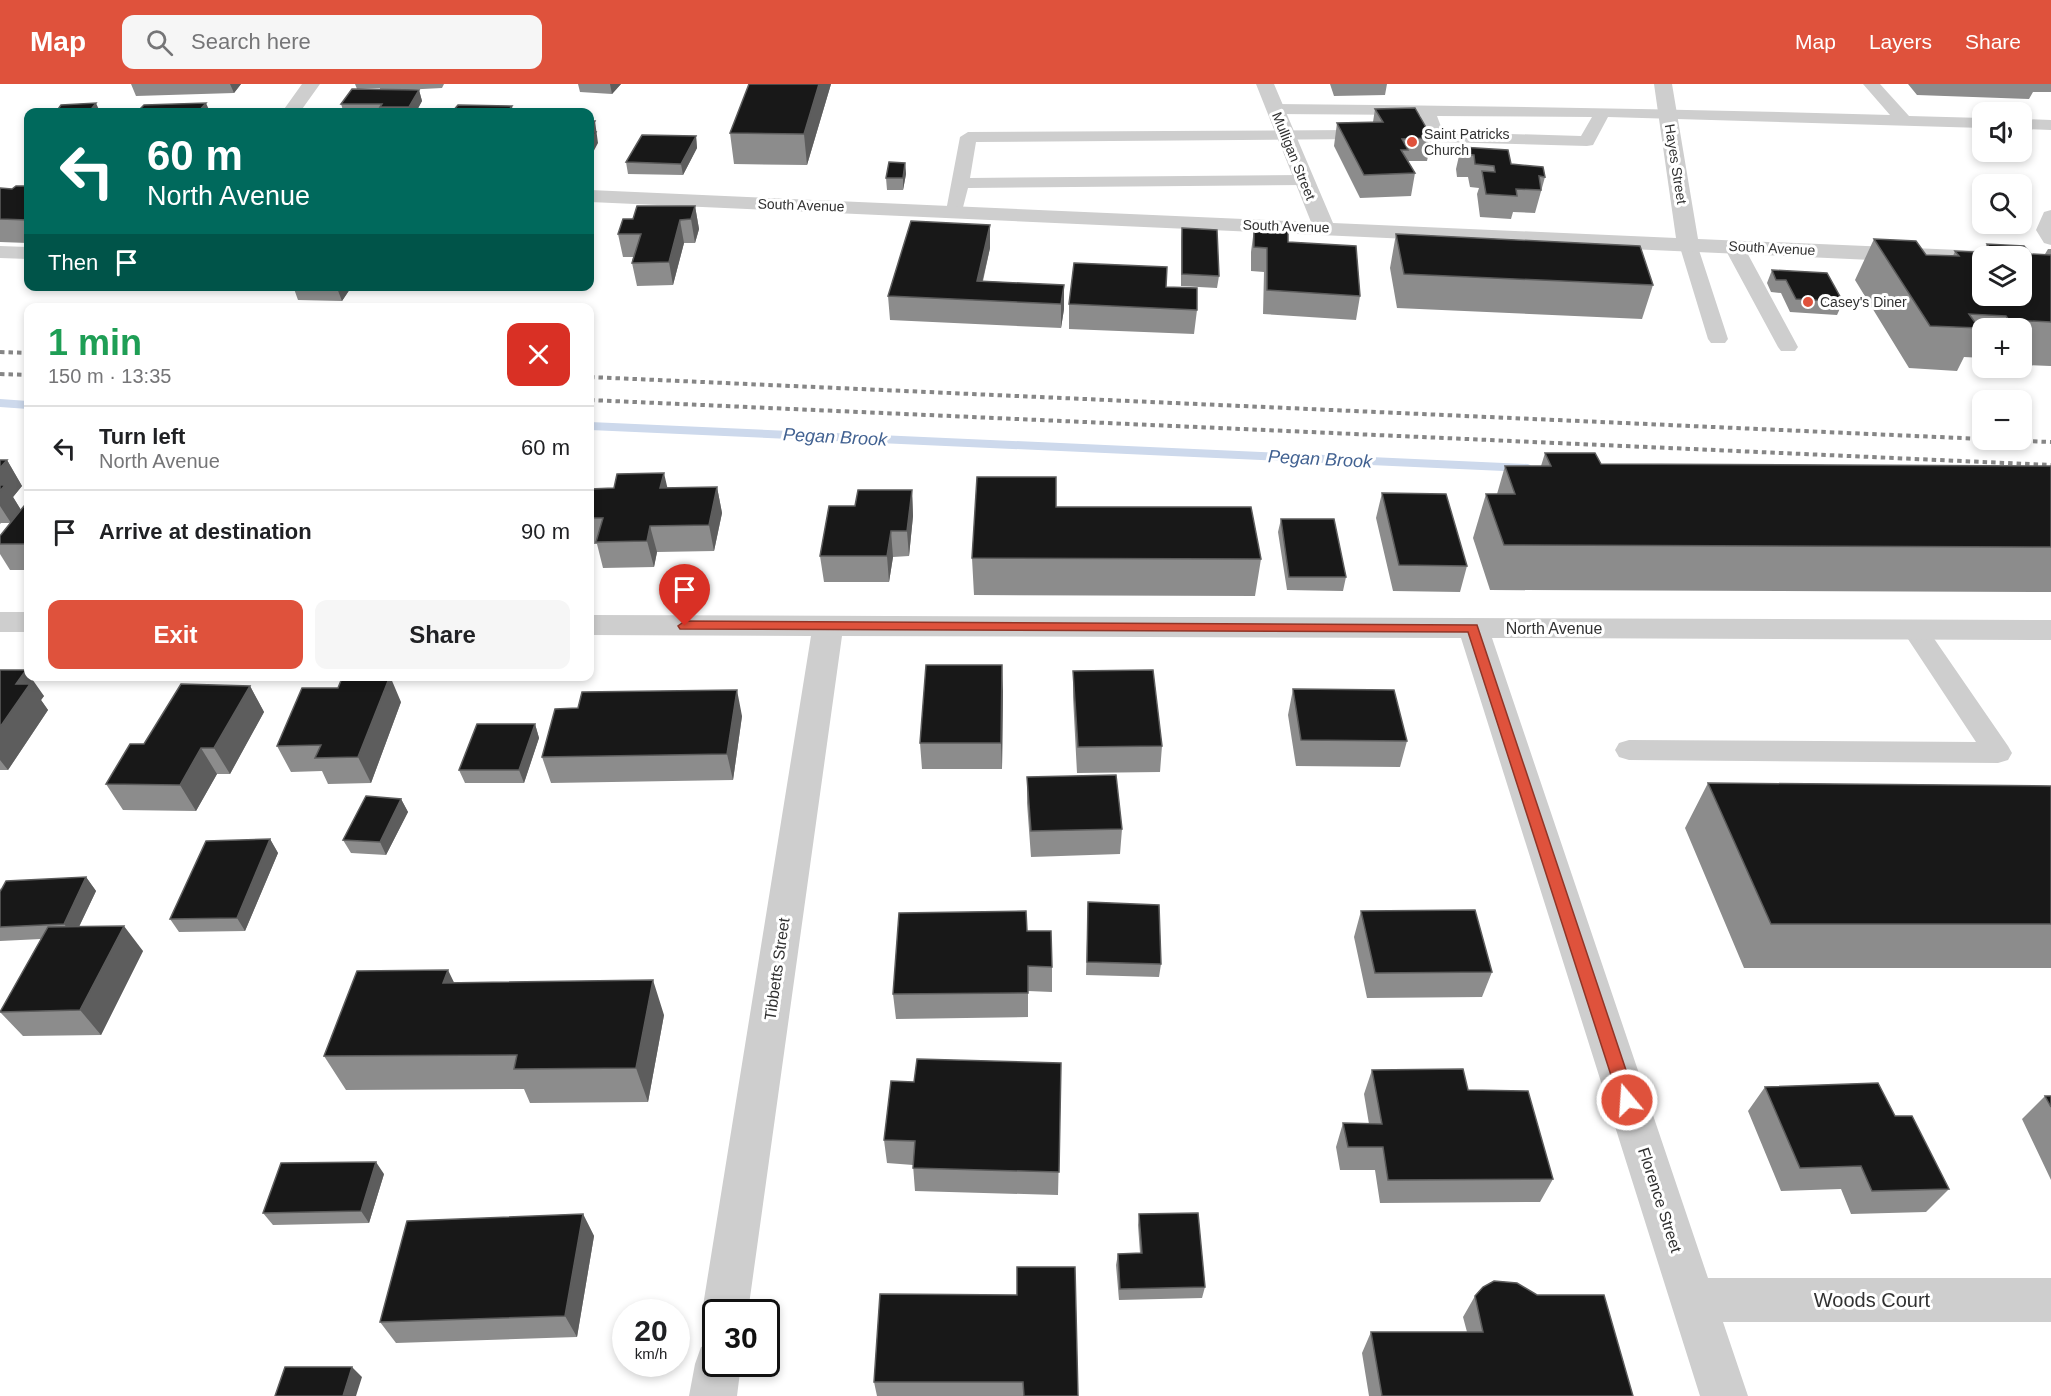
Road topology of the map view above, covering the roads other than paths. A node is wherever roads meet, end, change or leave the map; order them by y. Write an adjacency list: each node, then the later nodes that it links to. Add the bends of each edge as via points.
1 (311, 84): 5 (street)
2 (1265, 84): 6 (street, Mulligan Street)
3 (1664, 84): 9 (street, Hayes Street)
4 (1871, 84): 10 (lane)
5 (294, 108)
6 (1275, 109): 7 (lane); 15 (street, Mulligan Street)
7 (1426, 110): 8 (lane); 8 (lane, via 1437,137 1587,141)
8 (1603, 112): 9 (lane)
9 (1668, 113): 10 (lane); 23 (street, Hayes Street)
10 (1904, 120): 11 (lane)
11 (1972, 123)
12 (2032, 124): 13 (lane)
13 (2051, 125)
14 (1354, 135): 15 (lane)
15 (1287, 137): 16 (street, Mulligan Street); 17 (lane, via 968,137)
16 (1304, 180): 17 (lane); 21 (street, Mulligan Street)
17 (960, 183): 19 (lane)
18 (594, 196): 19 (street, South Avenue)
19 (956, 211): 21 (street, South Avenue)
20 (2051, 216): 22 (lane, via 2045,230)
21 (1324, 227): 23 (street, South Avenue)
22 (2051, 239)
23 (1688, 244): 24 (street, South Avenue); 28 (lane)
24 (1734, 247): 27 (street, South Avenue); 29 (lane)
25 (0, 252): 26 (lane)
26 (24, 253)
27 (1972, 258)
28 (1718, 339)
29 (1788, 347)
30 (0, 622): 31 (street)
31 (24, 622)
32 (594, 625): 33 (street, North Avenue)
33 (828, 626): 34 (street, North Avenue); 38 (street, Tibbetts Street)
34 (1473, 628): 35 (street, North Avenue); 39 (street, Florence Street)
35 (1915, 630): 36 (street, North Avenue); 37 (lane, via 1998,753)
36 (2051, 630)
37 (1629, 750)
38 (727, 1299)
39 (1693, 1300): 40 (street, Woods Court); 43 (street, Florence Street)
40 (2051, 1300)
41 (716, 1377): 42 (street)
42 (713, 1396)
43 (1724, 1396)

